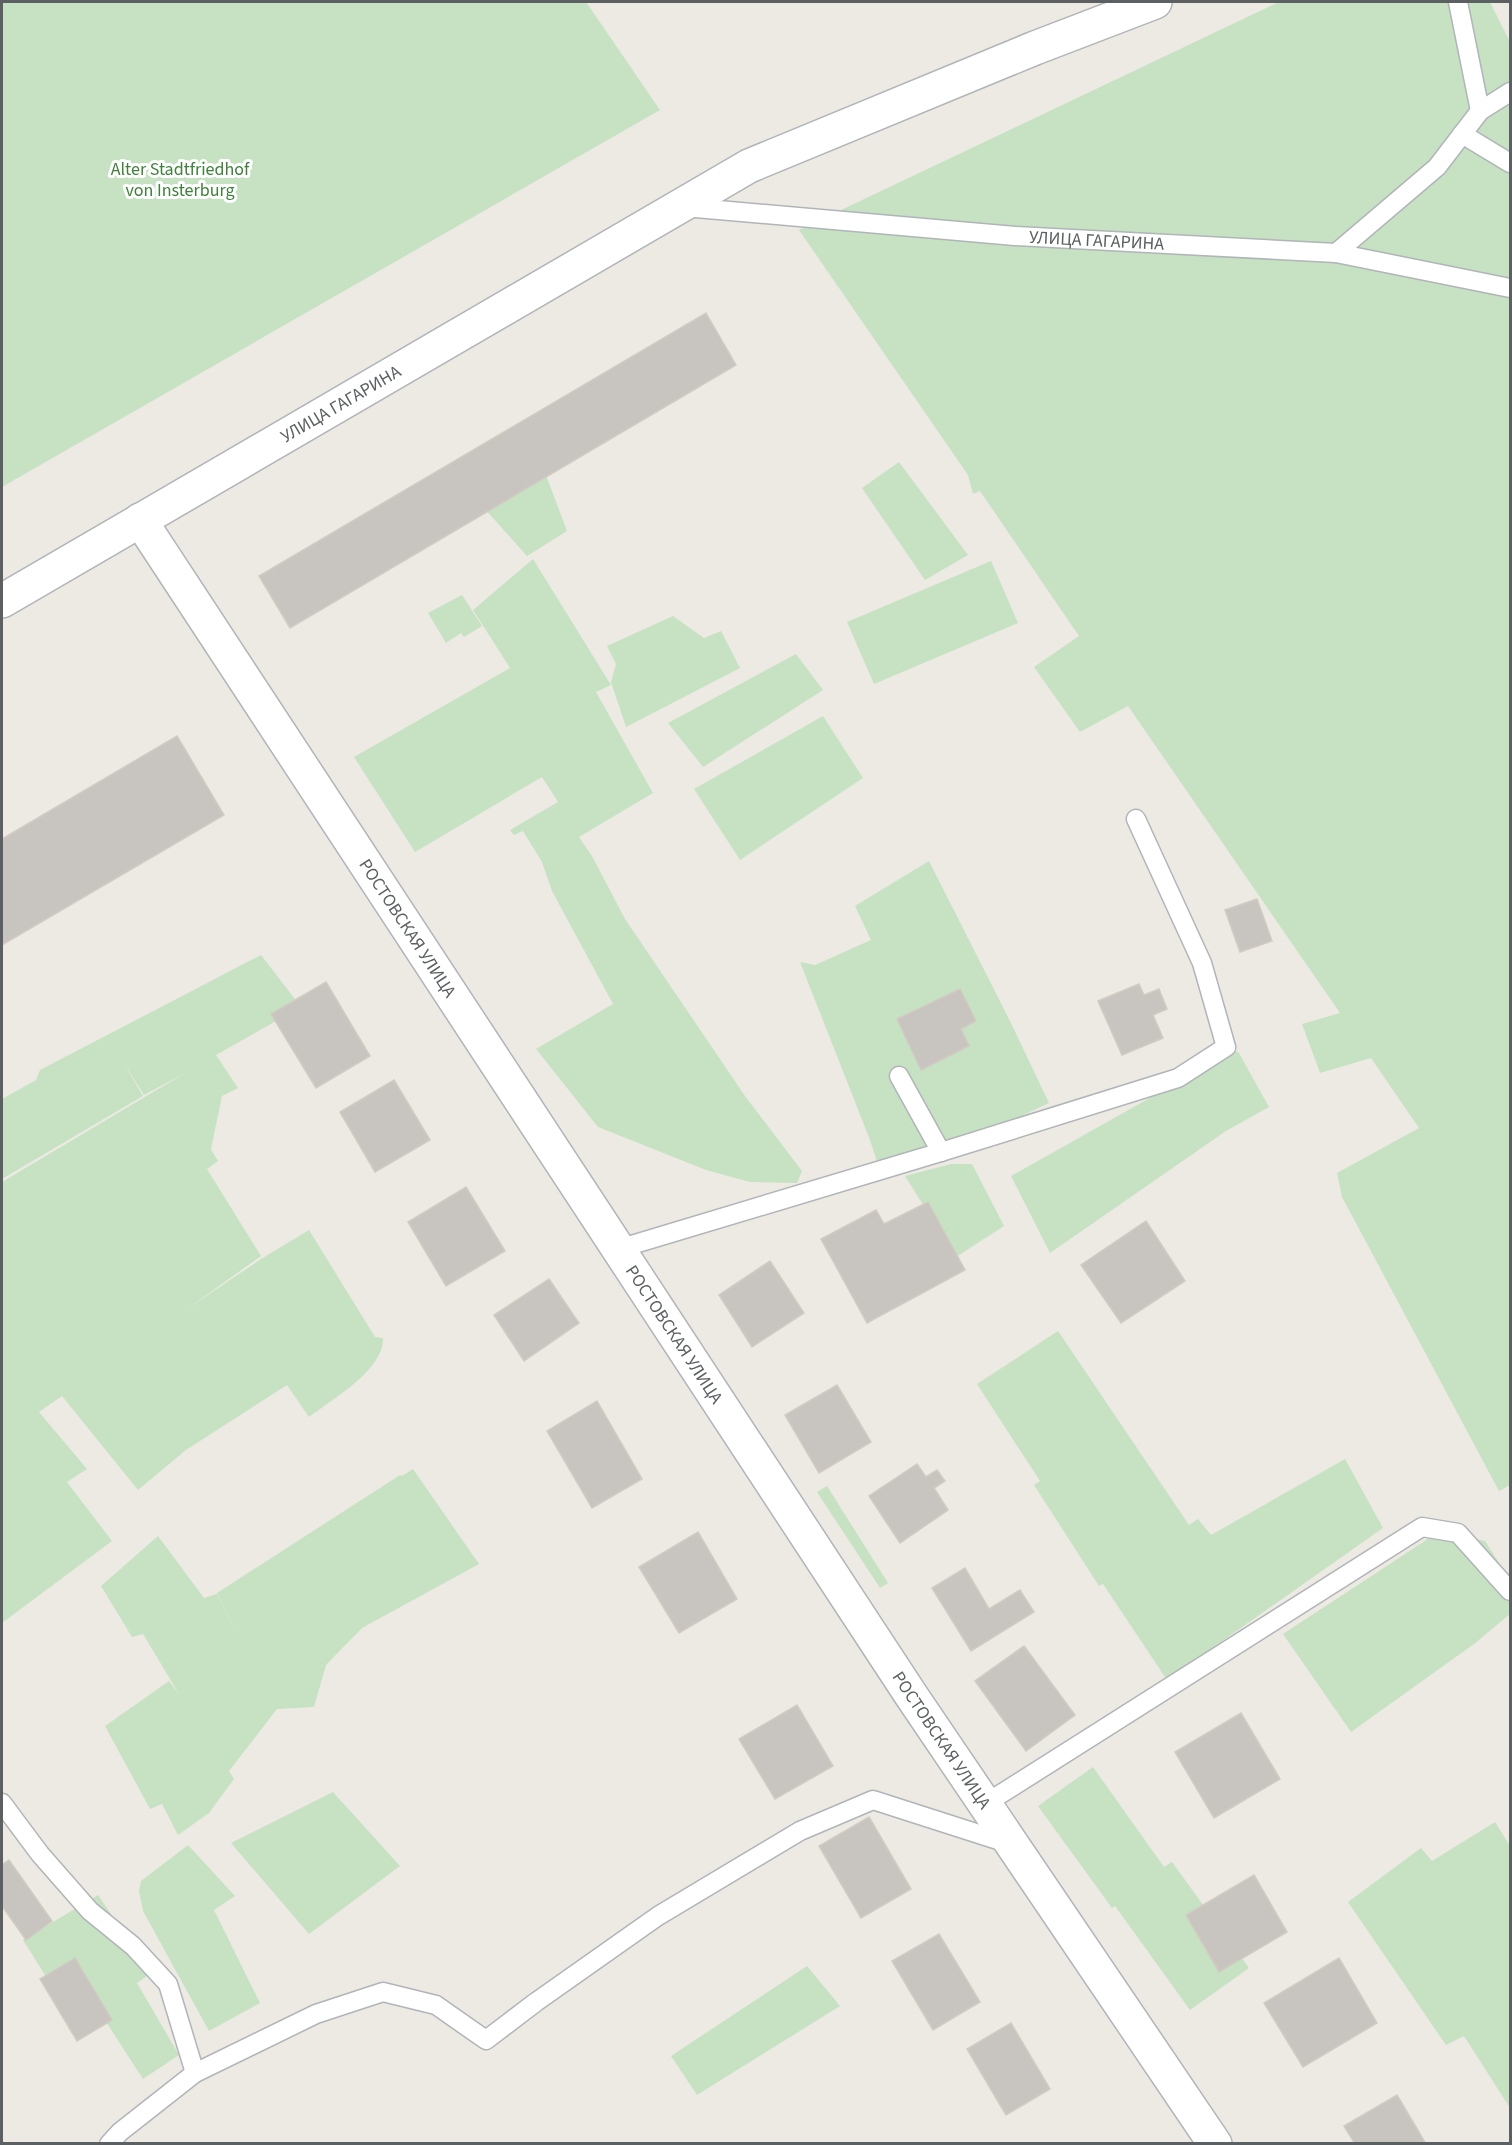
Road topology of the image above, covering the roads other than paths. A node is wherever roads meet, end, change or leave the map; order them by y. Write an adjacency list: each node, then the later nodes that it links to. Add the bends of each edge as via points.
1 (1155, 2): 7 (street, УЛИЦА ГАГАРИНА, via 748,166)
2 (1458, 2): 4 (lane)
3 (1510, 92): 4 (lane)
4 (1479, 111): 5 (lane)
5 (1462, 134): 6 (lane); 8 (lane, via 1437,167)
6 (1510, 163)
7 (680, 207): 8 (lane, УЛИЦА ГАГАРИНА, via 1015,236); 10 (street, УЛИЦА ГАГАРИНА)
8 (1336, 253): 9 (lane, УЛИЦА ГАГАРИНА)
9 (1510, 288)
10 (140, 520): 11 (street, УЛИЦА ГАГАРИНА); 15 (street, РОСТОВСКАЯ УЛИЦА)
11 (2, 601)
12 (1136, 819): 14 (lane, via 1202,963 1226,1047 1178,1078)
13 (899, 1076): 14 (lane)
14 (941, 1152): 15 (lane)
15 (618, 1249): 18 (street, РОСТОВСКАЯ УЛИЦА)
16 (1510, 1591): 18 (lane, via 1458,1533 1422,1527)
17 (2, 1803): 20 (lane, via 90,1911 133,1946 168,1984)
18 (985, 1804): 19 (street, РОСТОВСКАЯ УЛИЦА)
19 (1012, 1844): 20 (lane, via 873,1800 800,1831 658,1916 486,2040 436,2005 383,1992 316,2014); 22 (street, РОСТОВСКАЯ УЛИЦА)
20 (195, 2073): 21 (lane)
21 (109, 2144)
22 (1215, 2144)

